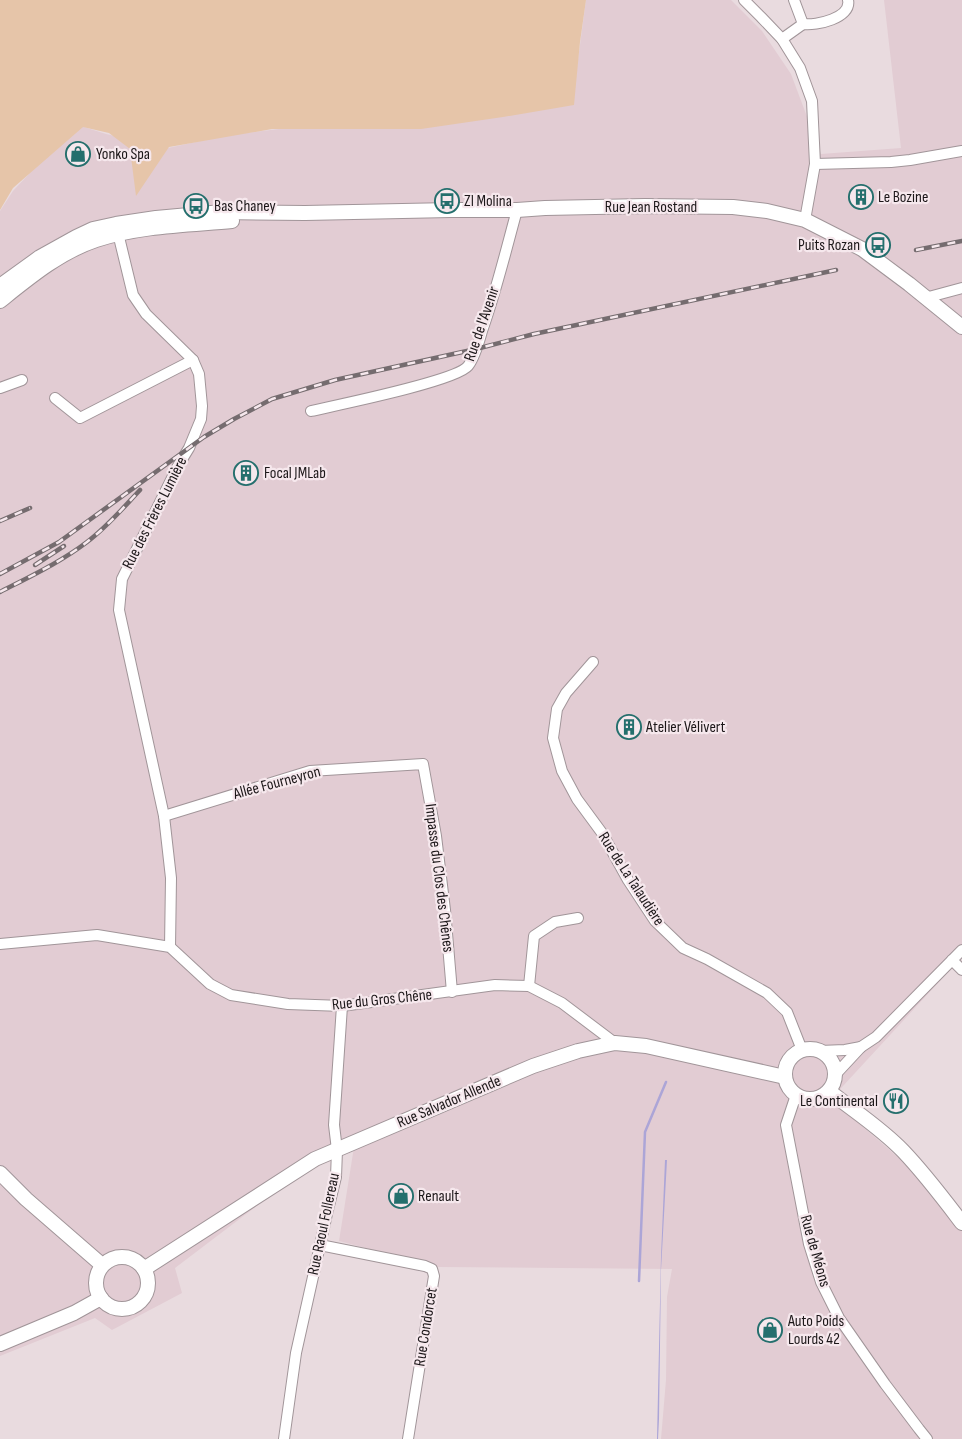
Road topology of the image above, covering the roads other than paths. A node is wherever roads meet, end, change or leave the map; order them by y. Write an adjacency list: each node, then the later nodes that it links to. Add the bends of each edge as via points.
1 (744, 0): 5 (street)
2 (794, 0): 4 (street)
3 (848, 0): 4 (street, via 849,5 841,16 811,25)
4 (803, 24): 5 (street)
5 (782, 39): 7 (street, via 800,68 812,101)
6 (962, 151): 7 (street, via 890,162)
7 (815, 164): 9 (street)
8 (517, 210): 9 (street, Rue Jean Rostand, via 733,207); 10 (street, Rue Jean Rostand, via 304,213 159,228); 20 (street, Rue de l'Avenir, via 486,320 476,349 462,372)
9 (804, 220): 13 (street, Rue Jean Rostand, via 862,249)
10 (117, 229): 11 (street, Rue Jean Rostand, via 93,229 76,236); 14 (street, Rue Jean Rostand, via 69,251); 16 (street, Rue des Frères Lumière, via 133,294 146,314)
11 (0, 286)
12 (962, 288): 13 (street)
13 (925, 298): 15 (street, Rue Jean Rostand)
14 (0, 301)
15 (962, 327)
16 (193, 360): 19 (street, via 80,418); 23 (street, Rue des Frères Lumière, via 200,374 200,419 189,448 122,579 119,610)
17 (22, 380): 18 (street)
18 (0, 388)
19 (55, 398)
20 (311, 411)
21 (593, 662): 35 (street, Rue de La Talaudière, via 566,693 557,709 553,738 562,771 577,799 602,833 655,921 683,948 767,993 787,1012)
22 (423, 764): 23 (street, Allée Fourneyron, via 310,771); 31 (street, Impasse du Clos des Chênes, via 436,836)
23 (164, 816): 26 (street, Rue des Frères Lumière, via 171,878)
24 (578, 918): 30 (street, via 555,922 534,936)
25 (0, 944): 26 (street, via 97,935)
26 (170, 947): 32 (street, Rue du Gros Chêne, via 210,984 231,995 288,1004)
27 (962, 950): 28 (street)
28 (952, 960): 29 (street); 34 (street, via 876,1037)
29 (962, 970)
30 (529, 986): 31 (street, Rue du Gros Chêne, via 495,985); 33 (street, Rue du Gros Chêne, via 562,1002)
31 (452, 992): 32 (street, Rue du Gros Chêne)
32 (342, 1006): 41 (street, Rue Raoul Follereau, via 334,1125)
33 (615, 1043): 38 (street, Rue Salvador Allende, via 646,1046); 41 (street, Rue Salvador Allende, via 533,1066)
34 (861, 1047): 36 (street); 37 (street)
35 (802, 1050): 36 (street); 38 (street, via 787,1062)
36 (820, 1051): 37 (street, via 830,1059)
37 (835, 1075): 39 (street)
38 (785, 1077): 40 (street)
39 (828, 1091): 40 (street, via 810,1099); 45 (street, via 868,1119 903,1151)
40 (796, 1095): 53 (street, Rue de Méons, via 786,1125 809,1244 821,1282 839,1318)
41 (337, 1150): 46 (street, Rue Raoul Follereau, via 336,1177); 48 (street, Rue Salvador Allende, via 315,1159)
42 (0, 1173): 44 (street)
43 (0, 1181): 44 (street)
44 (26, 1199): 47 (street)
45 (962, 1223)
46 (320, 1245): 51 (street, Rue Raoul Follereau, via 296,1353); 52 (street, Rue Condorcet, via 432,1269 434,1276)
47 (102, 1265): 48 (street, via 116,1257 124,1257 132,1258); 49 (street, via 96,1281)
48 (144, 1269): 49 (street, via 148,1286 140,1302 133,1307 115,1308)
49 (100, 1298): 50 (street)
50 (0, 1344)
51 (284, 1439)
52 (408, 1439)
53 (927, 1439)

